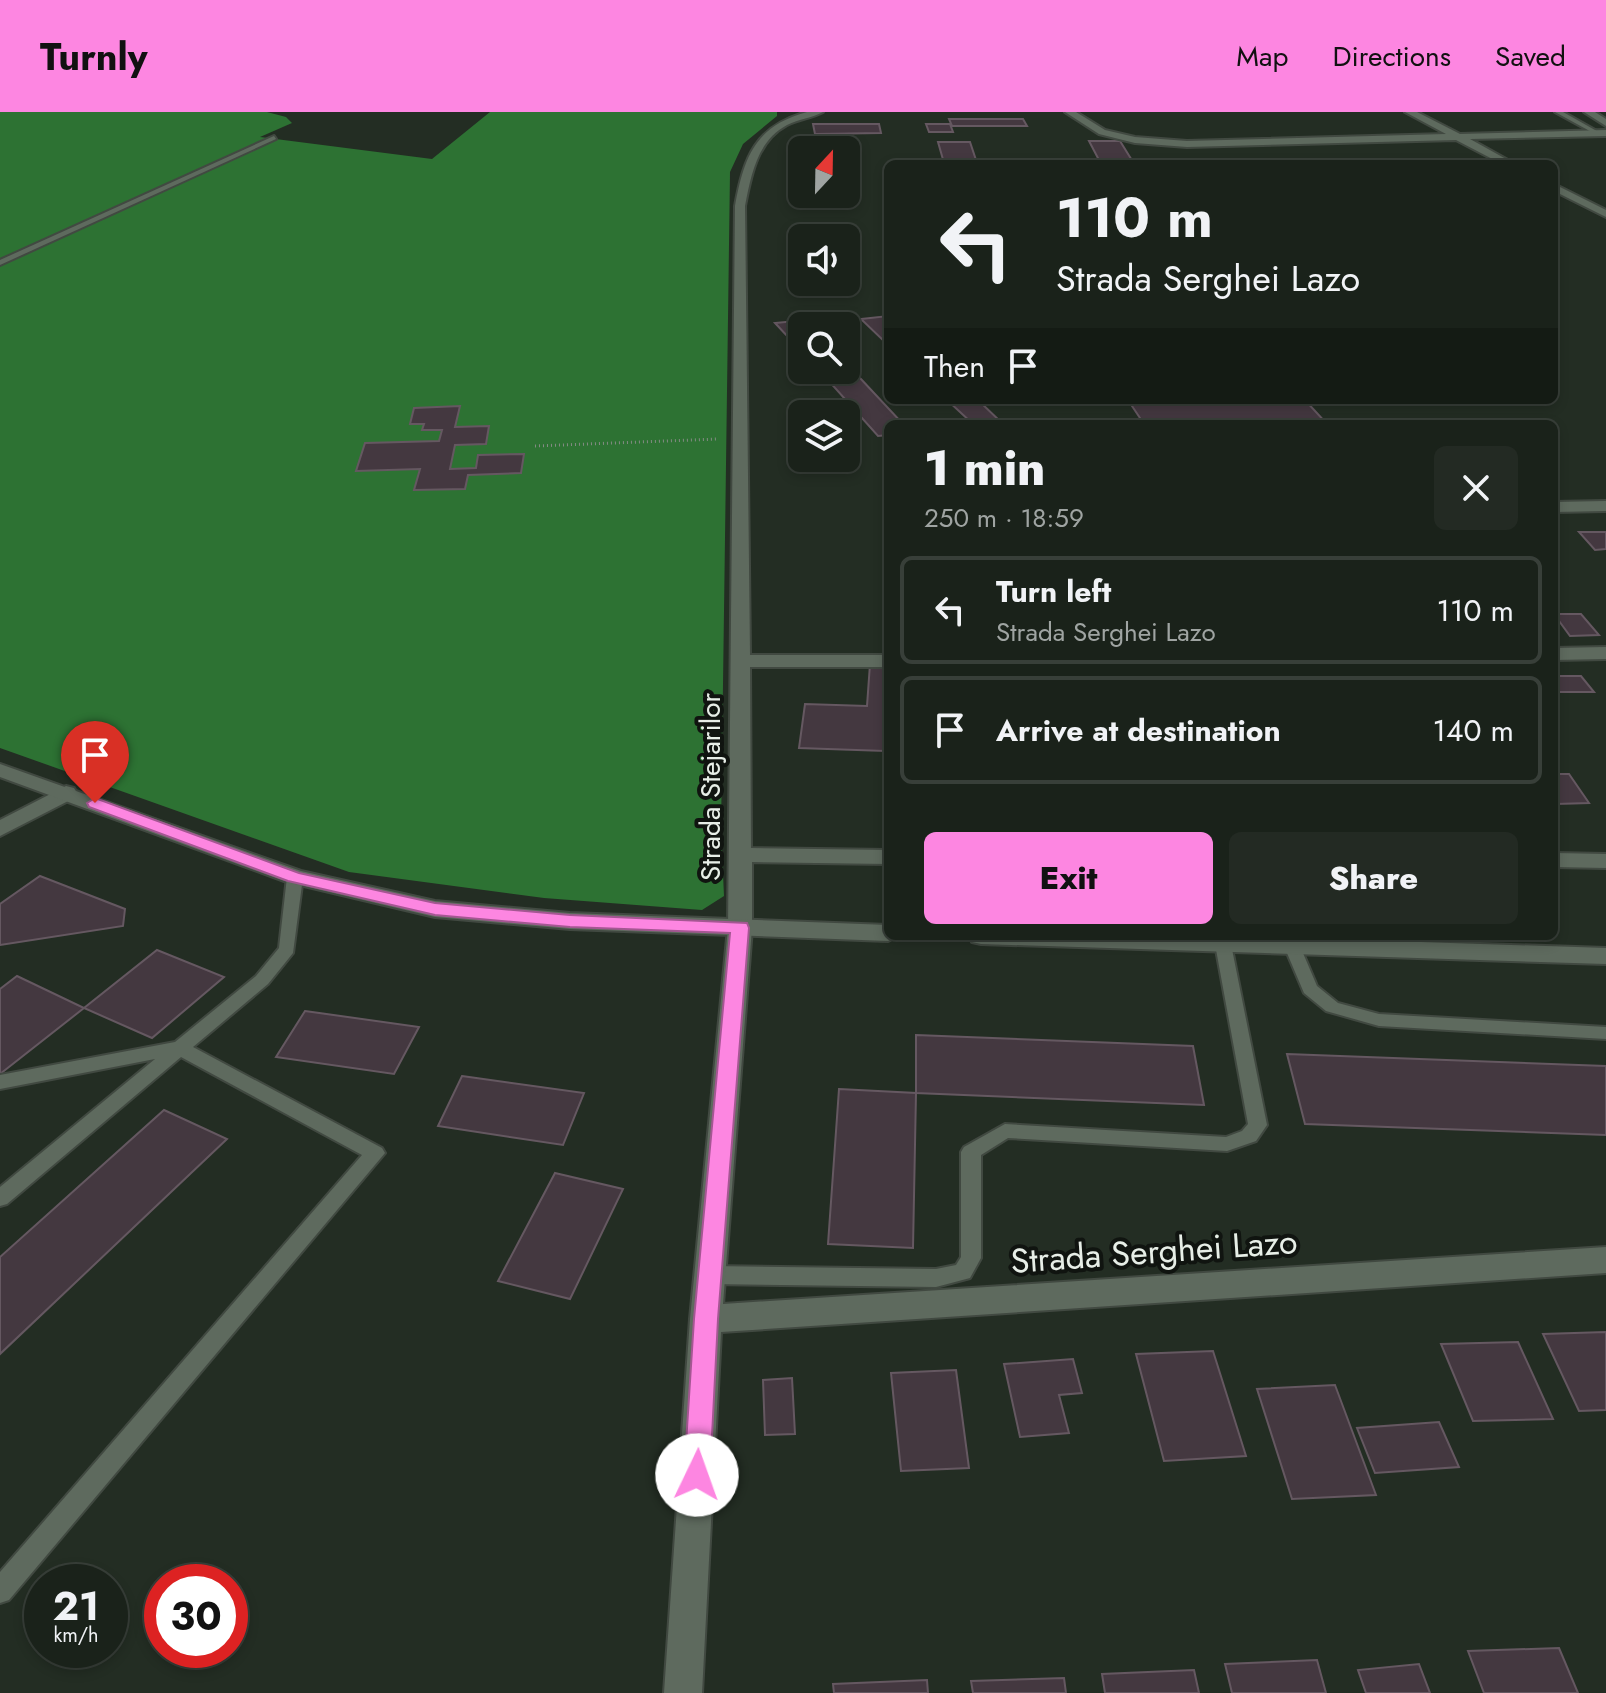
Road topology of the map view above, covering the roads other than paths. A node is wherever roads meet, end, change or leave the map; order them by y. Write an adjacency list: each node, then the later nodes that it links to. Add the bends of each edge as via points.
1 (818, 112): 18 (street, Strada Stejarilor, via 783,123 758,142 746,167 740,206)
2 (1070, 112): 8 (street, via 1102,132 1187,144)
3 (1410, 112): 8 (street)
4 (1560, 113): 5 (lane); 7 (lane)
5 (1590, 113): 6 (street)
6 (1606, 123)
7 (1602, 134): 8 (street)
8 (1460, 137): 10 (street)
9 (274, 138): 13 (lane)
10 (1503, 160)
11 (1558, 189): 12 (street)
12 (1606, 214)
13 (0, 263)
14 (1606, 506): 15 (street)
15 (1558, 507)
16 (1606, 653): 17 (street)
17 (1558, 654)
18 (740, 661): 19 (street); 23 (street, Strada Stejarilor)
19 (884, 661)
20 (0, 770): 21 (street)
21 (66, 793): 22 (street); 27 (street)
22 (0, 829)
23 (740, 855): 24 (street); 28 (street, Strada Stejarilor)
24 (884, 857)
25 (1558, 860): 26 (street)
26 (1606, 861)
27 (295, 877): 28 (street, via 435,909); 36 (lane, via 287,949 262,980)
28 (740, 928): 29 (street); 40 (street, Strada Stejarilor)
29 (884, 933)
30 (1102, 940): 32 (street)
31 (1372, 943): 33 (street); 34 (street)
32 (1223, 944): 33 (street); 40 (lane, via 1258,1125 1249,1136 1227,1144 1005,1131 971,1152 971,1258 963,1272 936,1278)
33 (1292, 946): 35 (lane, via 1310,989 1332,1007 1379,1020)
34 (1606, 956)
35 (1606, 1033)
36 (179, 1048): 37 (lane); 38 (lane); 42 (lane, via 375,1153)
37 (0, 1082)
38 (0, 1198)
39 (1606, 1260): 41 (street, Strada Serghei Lazo)
40 (710, 1275): 41 (street, Strada Stejarilor)
41 (706, 1319): 43 (street, Strada Stejarilor)
42 (0, 1591)
43 (683, 1693)

